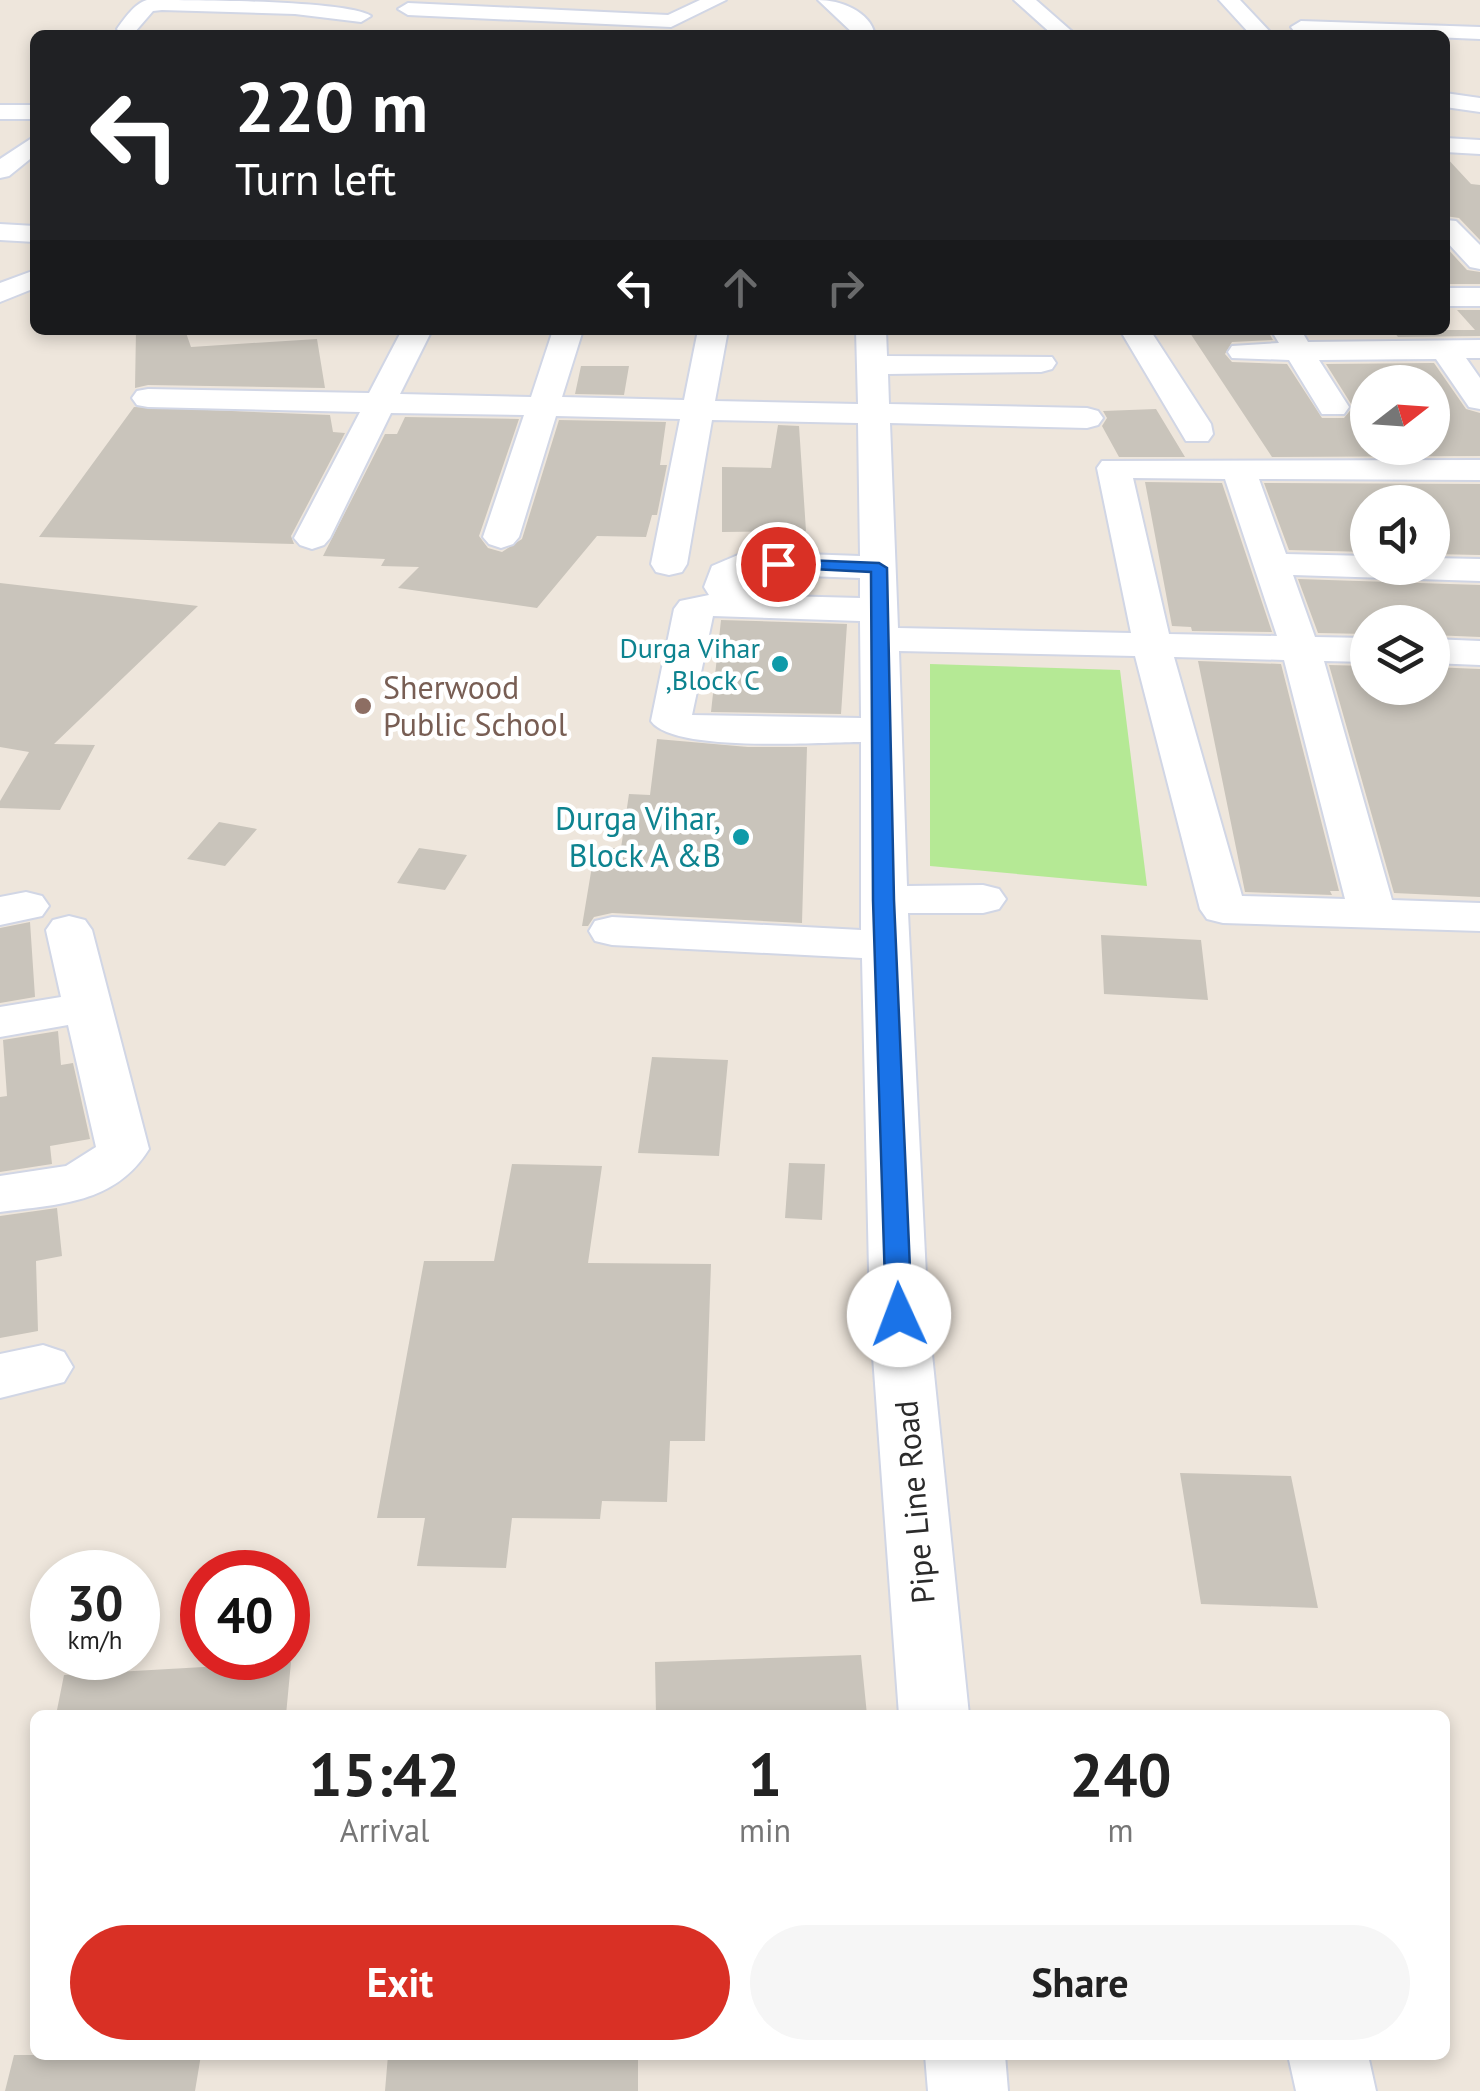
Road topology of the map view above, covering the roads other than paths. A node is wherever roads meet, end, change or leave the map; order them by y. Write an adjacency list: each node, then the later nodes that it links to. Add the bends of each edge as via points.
1 (431, 0): 8 (street)
2 (716, 0): 8 (street, via 671,21)
3 (828, 0): 13 (street)
4 (1006, 0): 14 (street)
5 (1024, 0): 15 (street)
6 (1229, 0): 16 (street)
7 (229, 6): 8 (street); 10 (street, via 147,6); 11 (street)
8 (385, 12): 12 (street)
9 (1300, 27): 17 (street)
10 (126, 29)
11 (201, 30)
12 (319, 30)
13 (865, 30)
14 (1042, 30)
15 (1060, 30)
16 (1258, 30)
17 (1326, 30)
18 (1360, 30): 19 (street, via 1418,23)
19 (1480, 33)
20 (1450, 91): 21 (street)
21 (1480, 94)
22 (1450, 101): 23 (street)
23 (1480, 104)
24 (0, 112): 25 (street)
25 (30, 112)
26 (1450, 145): 29 (street)
27 (30, 146): 30 (street)
28 (30, 147): 31 (street)
29 (1480, 147)
30 (0, 148)
31 (6, 182)
32 (0, 232): 33 (street)
33 (30, 234)
34 (30, 280): 35 (street)
35 (0, 294)
36 (1450, 297): 37 (street)
37 (1480, 297)
38 (415, 335): 50 (street)
39 (566, 335): 51 (street)
40 (712, 335): 53 (street)
41 (1138, 335): 56 (street)
42 (1294, 341): 45 (street); 46 (street); 52 (street)
43 (872, 347): 47 (street); 54 (street, Pipe Line Road)
44 (1480, 349): 45 (street)
45 (1445, 350): 49 (street)
46 (1243, 352)
47 (1041, 363)
48 (148, 398): 50 (street)
49 (1480, 400)
50 (383, 404): 51 (street); 60 (street)
51 (541, 408): 53 (street); 59 (street)
52 (1333, 408)
53 (700, 412): 54 (street); 61 (street)
54 (875, 416): 55 (street); 66 (street, Pipe Line Road)
55 (1087, 418)
56 (1197, 434)
57 (1239, 469): 58 (street); 62 (street); 70 (street, via 1114,468)
58 (1480, 470)
59 (501, 537)
60 (312, 538)
61 (668, 564)
62 (1272, 564): 63 (street); 71 (street)
63 (1350, 566)
64 (1450, 569): 65 (street)
65 (1480, 570)
66 (881, 614): 70 (street); 70 (street, via 962,656); 75 (street, Pipe Line Road); 75 (street, via 693,609 670,721 690,729)
67 (1350, 652): 71 (street)
68 (1450, 652): 69 (street)
69 (1480, 652)
70 (1154, 654): 71 (street); 77 (street, via 1222,909)
71 (1304, 658): 72 (street); 77 (street)
72 (1350, 667)
73 (1450, 671): 74 (street)
74 (1480, 672)
75 (883, 730): 79 (street, Pipe Line Road)
76 (982, 899): 79 (street)
77 (1372, 913): 78 (street)
78 (1480, 917)
79 (885, 923): 81 (street); 85 (street, Pipe Line Road, via 899,1315)
80 (69, 930): 82 (street)
81 (612, 932)
82 (90, 1007): 83 (street); 84 (street, via 123,1149 95,1178)
83 (0, 1022)
84 (0, 1194)
85 (934, 1710)
86 (965, 2060): 88 (street)
87 (1329, 2060): 89 (street)
88 (968, 2091)
89 (1336, 2091)

